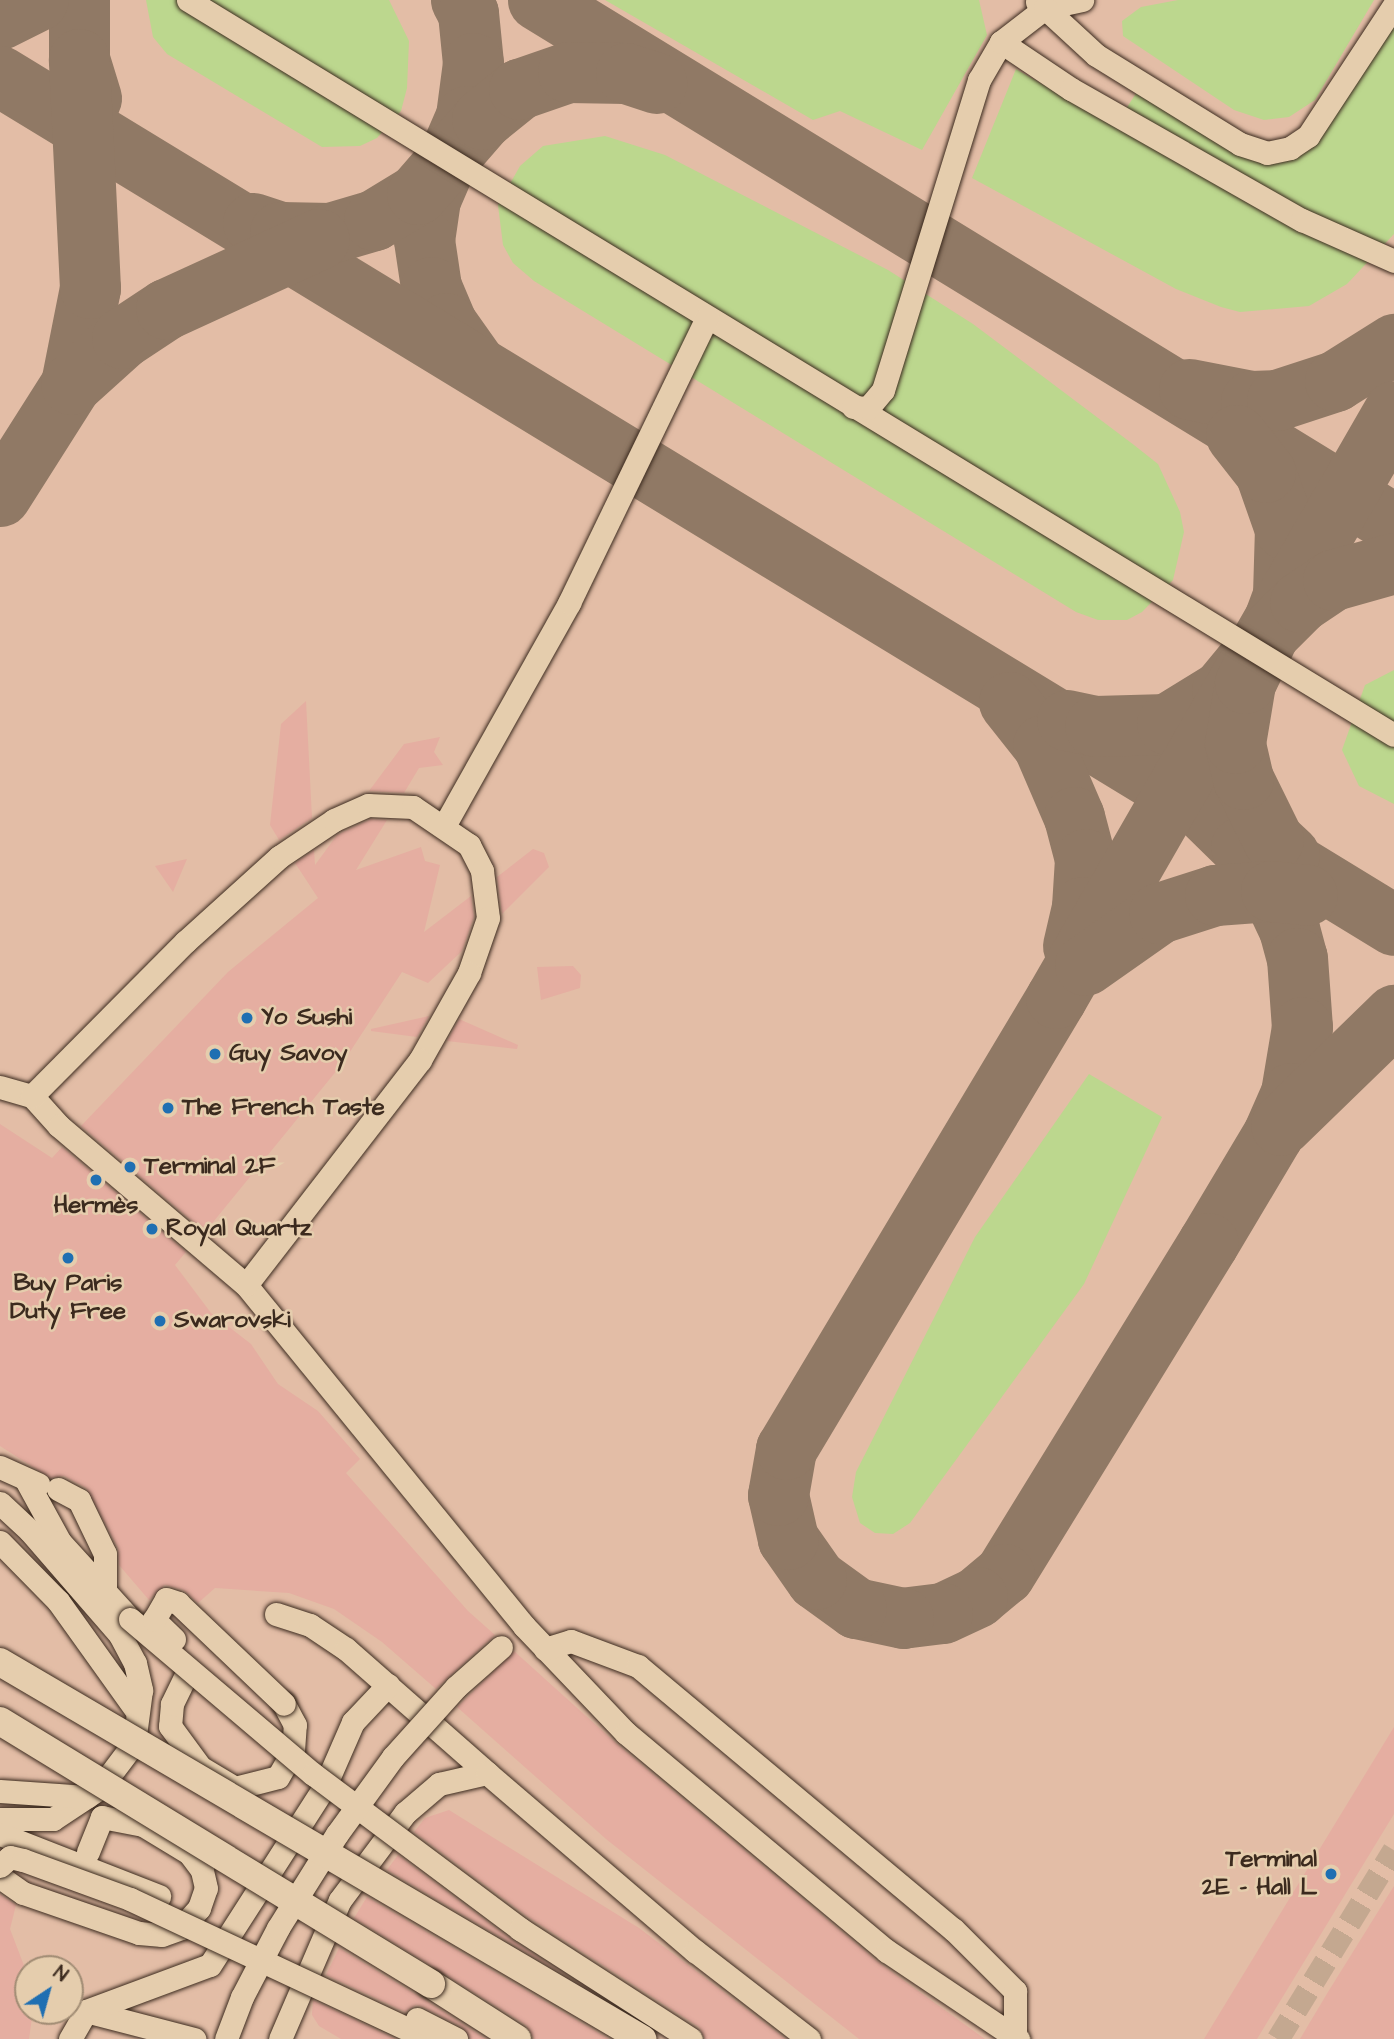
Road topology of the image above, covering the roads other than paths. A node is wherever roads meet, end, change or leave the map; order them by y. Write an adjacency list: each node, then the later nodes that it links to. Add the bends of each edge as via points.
1 (188, 0): 7 (lane)
2 (1082, 0): 3 (lane)
3 (1040, 4): 4 (lane, via 1096,55 1240,144 1267,153 1290,148 1308,136); 5 (lane)
4 (1394, 5)
5 (1001, 43): 6 (lane, via 1071,89 1302,220); 8 (lane, via 979,80 883,390 868,408)
6 (1394, 261)
7 (707, 318): 8 (lane); 10 (lane, via 569,603)
8 (853, 407): 9 (lane)
9 (1394, 735)
10 (444, 826): 12 (lane, via 413,807 368,805 334,820 279,857 185,942); 13 (lane, via 469,845 482,871 488,918 469,973 420,1060)
11 (0, 1087): 12 (lane)
12 (32, 1096): 13 (lane, via 59,1126)
13 (246, 1285): 22 (lane)
14 (0, 1467): 15 (lane)
15 (44, 1485): 19 (lane, via 60,1542); 19 (lane, via 79,1500 105,1555)
16 (0, 1503): 17 (lane)
17 (30, 1531): 21 (lane, via 49,1543); 27 (lane, via 120,1635 135,1663 141,1690)
18 (0, 1542): 27 (lane, via 58,1601)
19 (94, 1577): 21 (lane)
20 (276, 1614): 26 (lane, via 310,1625)
21 (130, 1619): 38 (lane, bridge, via 313,1774)
22 (524, 1626): 23 (lane); 43 (lane, bridge, via 456,1687 393,1757 337,1834 278,1928)
23 (545, 1649): 40 (lane, via 626,1733 887,1951); 40 (lane, via 571,1641 638,1666 953,1929 1015,1991)
24 (0, 1662): 48 (main road, bridge)
25 (185, 1677): 38 (lane, bridge, via 172,1704 170,1726 184,1751 200,1767 235,1788 278,1777 293,1751 294,1738 295,1725 284,1704 178,1603 166,1599 154,1620 191,1657 202,1665 285,1737 295,1746 316,1764 502,1903)
26 (388, 1685): 29 (lane); 39 (lane, via 353,1722 325,1786 210,1965)
27 (136, 1710): 31 (lane, bridge, via 134,1743 126,1758)
28 (0, 1721): 47 (main road, bridge)
29 (487, 1773): 44 (lane, via 439,1784 405,1812 340,1900); 50 (lane, via 695,1951)
30 (0, 1791): 31 (lane)
31 (87, 1797): 32 (lane, via 53,1819)
32 (0, 1819)
33 (0, 1834): 46 (lane, bridge, via 202,1915)
34 (88, 1852): 37 (lane, via 102,1817 143,1825 189,1853 202,1870 206,1888 199,1908)
35 (0, 1866): 37 (lane, bridge, via 10,1857 29,1861)
36 (0, 1877): 37 (lane, via 23,1893 139,1933 162,1935)
37 (186, 1923): 45 (lane, bridge)
38 (516, 1926): 49 (lane, bridge)
39 (86, 2011): 41 (lane); 42 (lane)
40 (1017, 2038)
41 (70, 2039)
42 (194, 2039)
43 (226, 2039)
44 (280, 2039)
45 (429, 2039)
46 (456, 2039)
47 (517, 2039)
48 (642, 2039)
49 (691, 2039)
50 (809, 2039)

